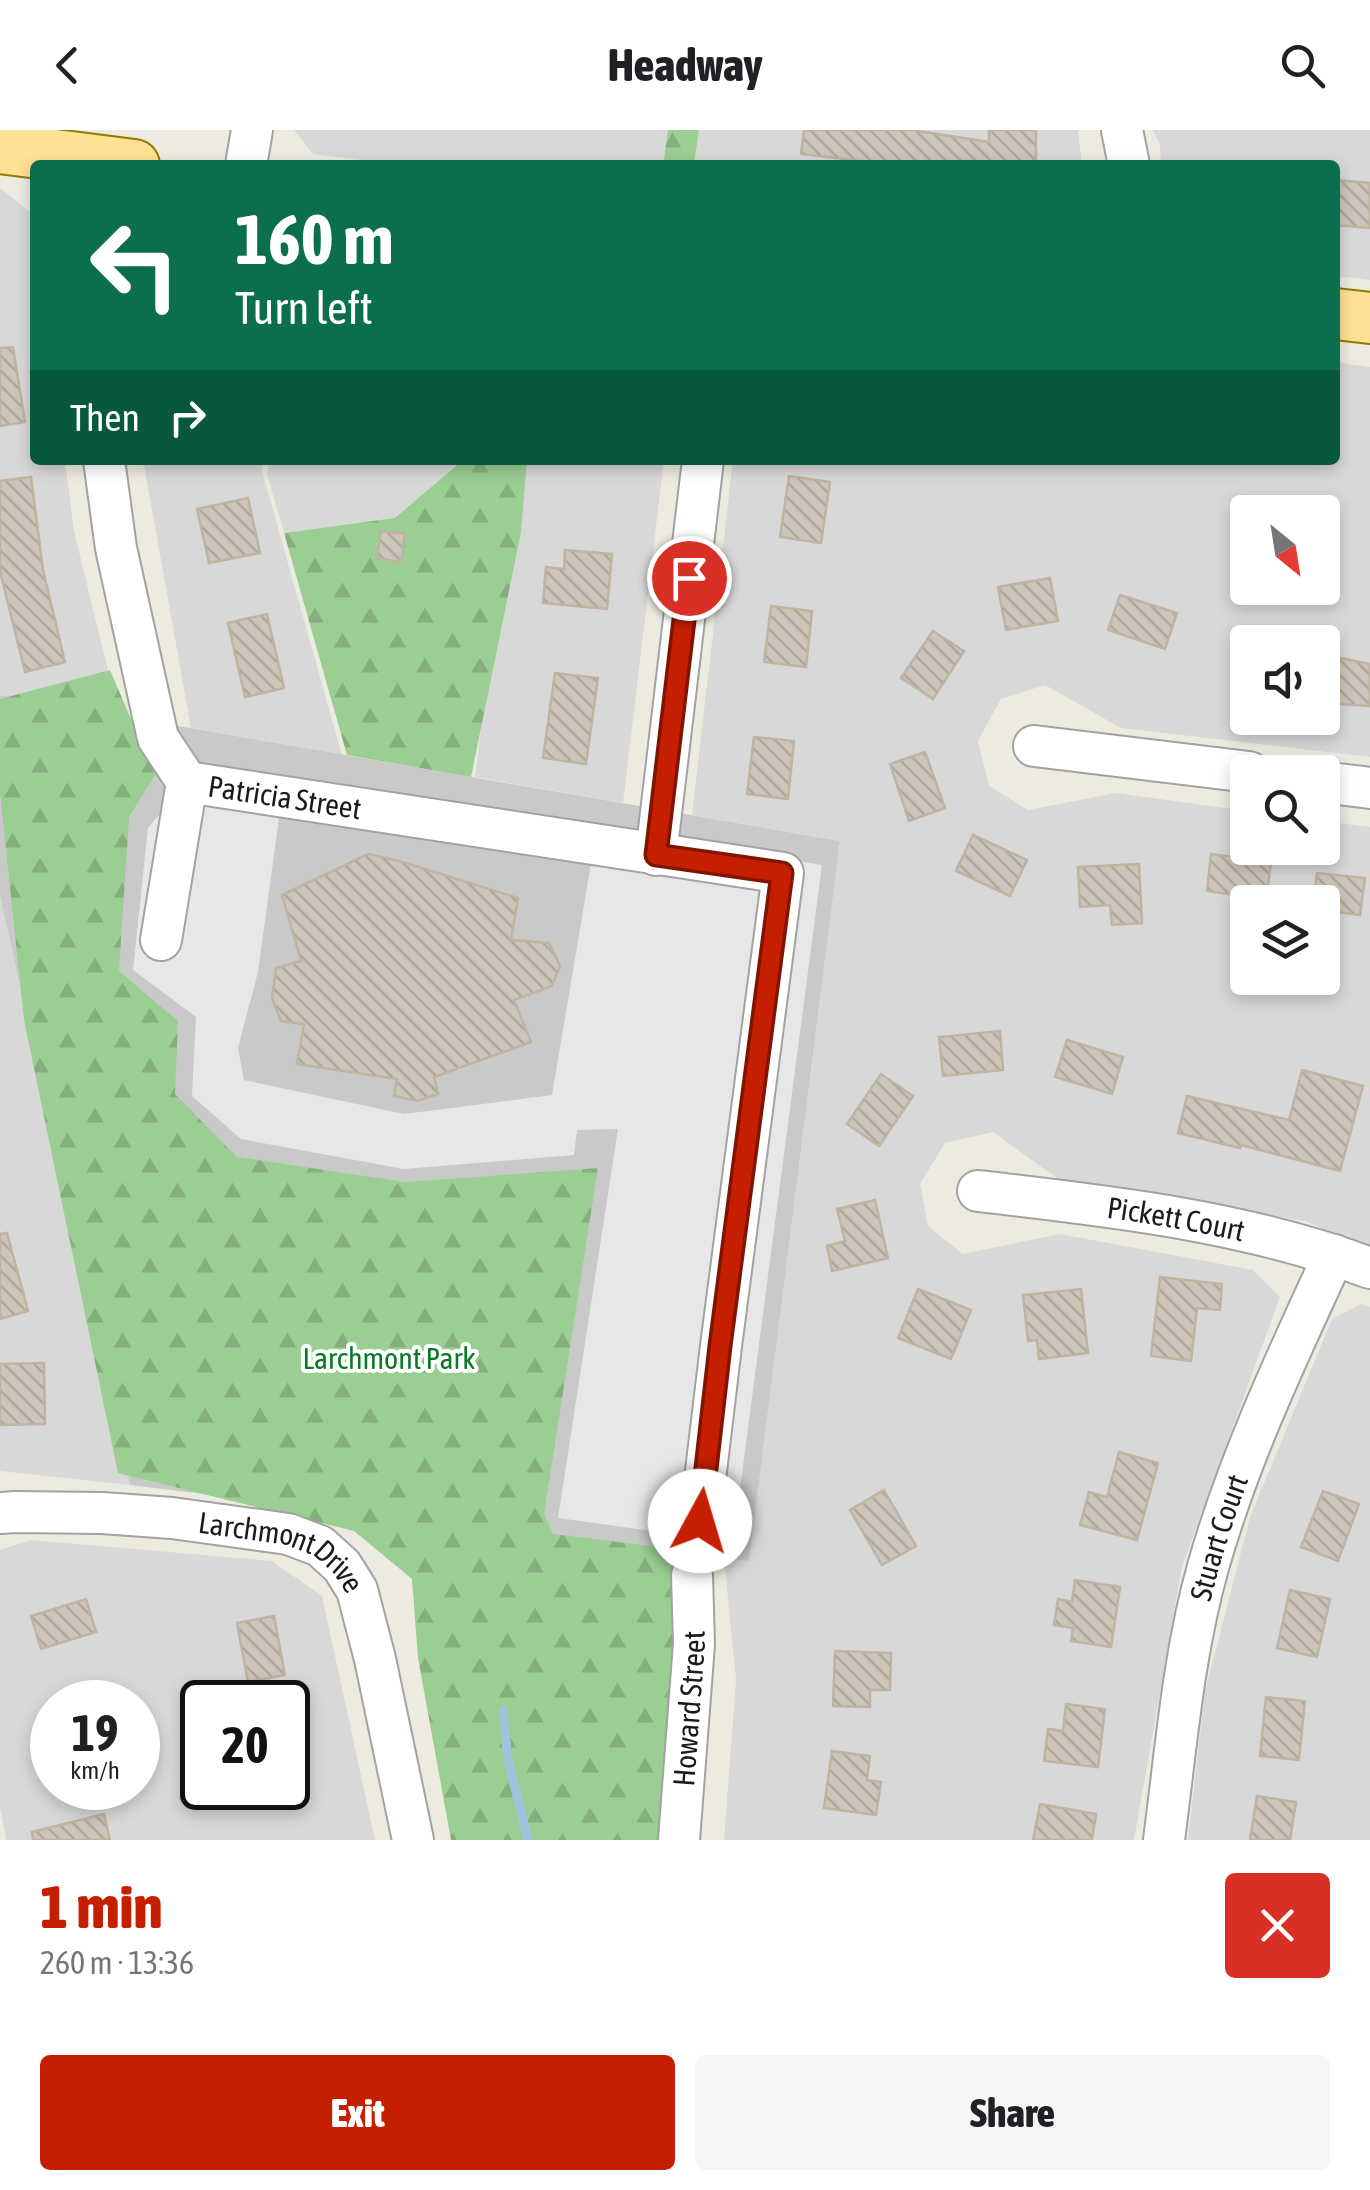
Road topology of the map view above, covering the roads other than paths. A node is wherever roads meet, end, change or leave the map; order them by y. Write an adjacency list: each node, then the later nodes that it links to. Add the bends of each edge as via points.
1 (252, 130): 5 (street)
2 (1122, 130): 6 (street)
3 (0, 148): 4 (main road)
4 (73, 160)
5 (247, 160)
6 (1129, 160)
7 (1340, 315): 8 (main road)
8 (1370, 318)
9 (105, 465): 13 (street, Patricia Street, via 158,738)
10 (702, 465): 16 (street)
11 (1034, 746): 12 (street)
12 (1230, 770)
13 (187, 782): 16 (street, Patricia Street); 17 (street)
14 (1340, 784): 15 (street)
15 (1370, 788)
16 (656, 855): 21 (street, Patricia Street, via 782,873)
17 (161, 940)
18 (978, 1191): 19 (street, Pickett Court, via 1146,1212)
19 (1352, 1261): 25 (street, Stuart Court, via 1264,1408 1233,1485 1188,1658)
20 (0, 1514): 23 (street, Larchmont Drive, via 172,1518 288,1534 320,1546 357,1590)
21 (700, 1521)
22 (692, 1575): 24 (street, Howard Street, via 694,1644)
23 (414, 1840)
24 (678, 1840)
25 (1164, 1840)

